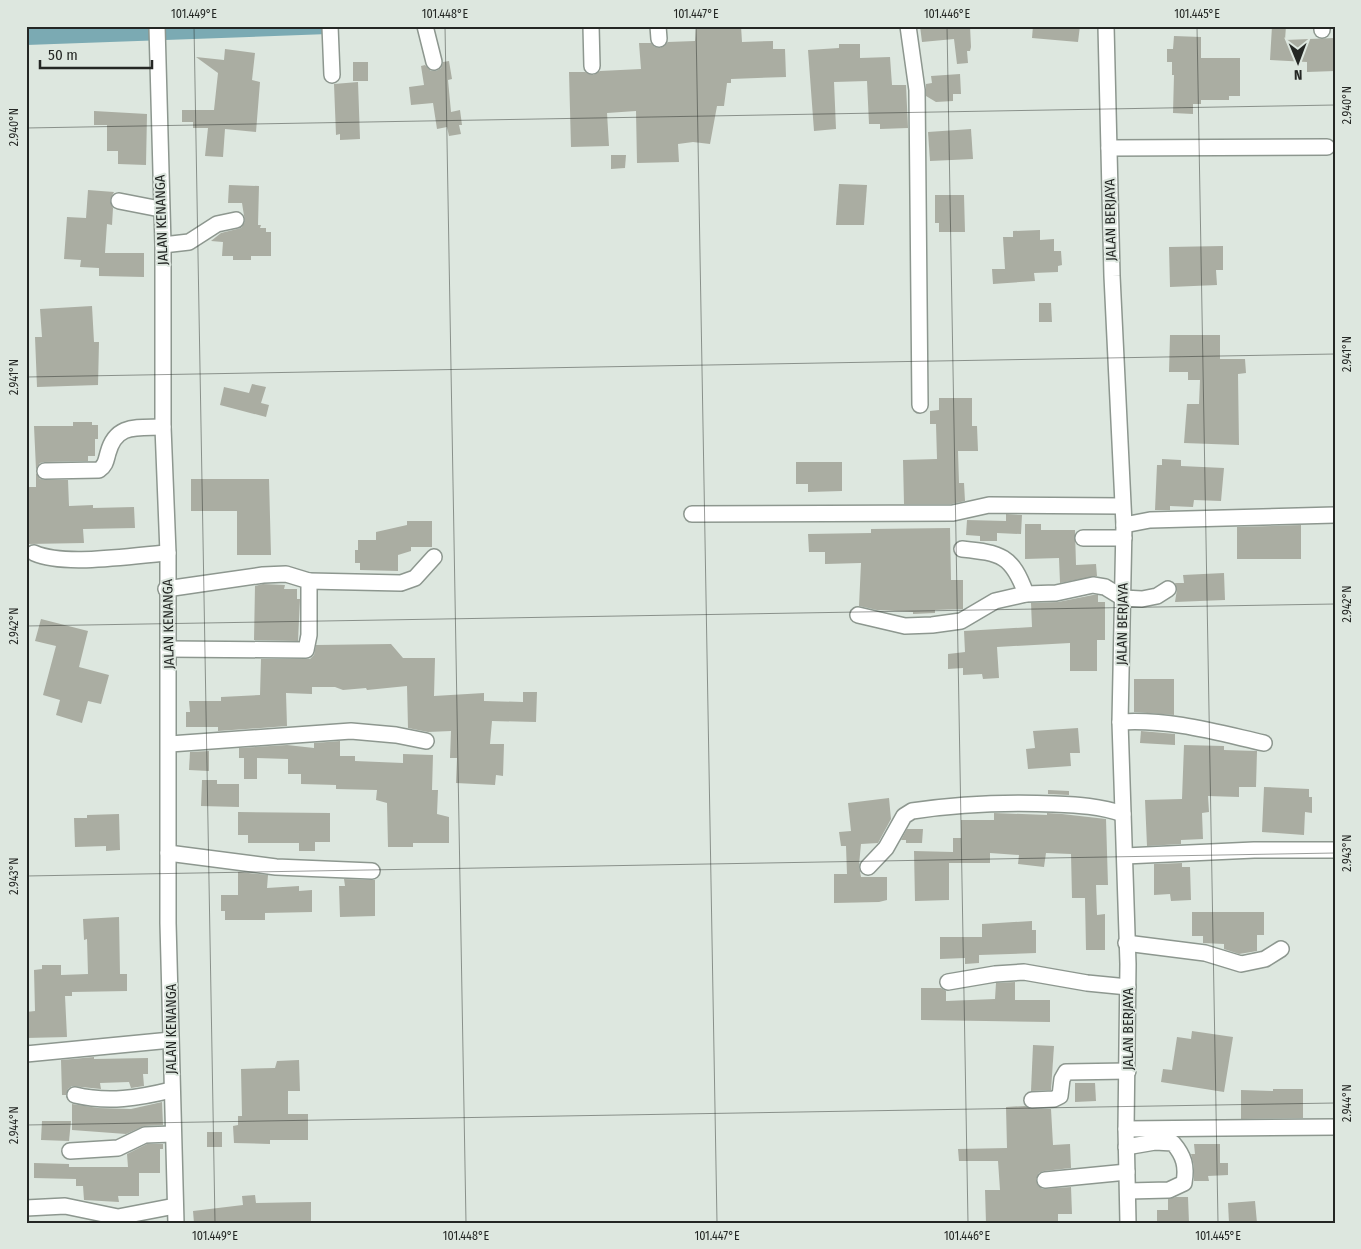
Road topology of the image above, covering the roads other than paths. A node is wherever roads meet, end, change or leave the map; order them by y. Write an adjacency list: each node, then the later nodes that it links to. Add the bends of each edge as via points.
1 (157, 26): 13 (street, JALAN KENANGA)
2 (330, 26): 9 (street)
3 (1106, 26): 11 (street, JALAN BERJAYA)
4 (908, 28): 16 (street, via 917,90)
5 (426, 32): 7 (street)
6 (592, 33): 8 (street)
7 (434, 62)
8 (592, 66)
9 (332, 75)
10 (1327, 147): 11 (street)
11 (1109, 148): 19 (street, JALAN BERJAYA)
12 (119, 202): 13 (street)
13 (160, 209): 15 (street, JALAN KENANGA)
14 (236, 220): 15 (street, via 217,224 189,242)
15 (163, 245): 17 (street, JALAN KENANGA)
16 (920, 405)
17 (163, 428): 18 (street, via 119,432 112,438 104,466 99,470); 26 (street, JALAN KENANGA)
18 (45, 471)
19 (1122, 506): 20 (street, via 989,505 953,513); 22 (street, JALAN BERJAYA)
20 (692, 514)
21 (1335, 515): 22 (street, via 1150,520)
22 (1124, 532): 23 (street); 32 (street, JALAN BERJAYA)
23 (1083, 538)
24 (962, 549): 31 (street, via 999,555 1020,576)
25 (34, 553): 26 (street, via 47,559)
26 (168, 553): 29 (street, JALAN KENANGA)
27 (434, 557): 28 (street, via 416,578 401,584)
28 (309, 581): 29 (street, via 286,574 263,575); 34 (street, via 310,626 306,650)
29 (166, 589): 34 (street, JALAN KENANGA)
30 (1168, 589): 32 (street, via 1157,596)
31 (1026, 594): 32 (street, via 1093,585 1105,587); 33 (street, via 995,601 961,621 932,625 905,626)
32 (1123, 598): 35 (street, JALAN BERJAYA)
33 (858, 615)
34 (168, 649): 38 (street, JALAN KENANGA)
35 (1120, 722): 37 (street, via 1186,724); 39 (street, JALAN BERJAYA)
36 (426, 742): 38 (street, via 396,735 351,731)
37 (1264, 743)
38 (170, 744): 41 (street, JALAN KENANGA)
39 (1123, 814): 42 (street, JALAN BERJAYA); 43 (street, via 1103,807 1015,802 912,811 904,816 886,848)
40 (1335, 850): 42 (street)
41 (168, 852): 44 (street, via 276,867); 49 (street, JALAN KENANGA)
42 (1125, 856): 45 (street, JALAN BERJAYA)
43 (868, 867)
44 (372, 871)
45 (1126, 942): 46 (street, via 1205,953 1241,964 1265,959); 48 (street, JALAN BERJAYA)
46 (1281, 949)
47 (948, 982): 48 (street, via 1024,972)
48 (1128, 987): 51 (street, JALAN BERJAYA)
49 (171, 1040): 50 (street); 52 (street, JALAN KENANGA)
50 (26, 1054)
51 (1128, 1071): 54 (street, via 1066,1072 1060,1096 1054,1100); 56 (street, JALAN BERJAYA)
52 (171, 1090): 53 (street, via 124,1100); 57 (street, JALAN KENANGA)
53 (75, 1095)
54 (1032, 1100)
55 (1335, 1127): 56 (street)
56 (1126, 1129): 58 (street, JALAN BERJAYA)
57 (172, 1134): 59 (street, via 145,1135 118,1148); 63 (street, JALAN KENANGA)
58 (1126, 1147): 60 (street, JALAN BERJAYA); 62 (street, via 1172,1143 1182,1153 1186,1174 1184,1183 1169,1190)
59 (70, 1151)
60 (1127, 1172): 61 (street); 62 (street, JALAN BERJAYA)
61 (1045, 1180)
62 (1128, 1190): 66 (street, JALAN BERJAYA)
63 (175, 1206): 64 (street, via 118,1217 66,1206); 65 (street, JALAN KENANGA)
64 (26, 1208)
65 (176, 1223)
66 (1128, 1223)

